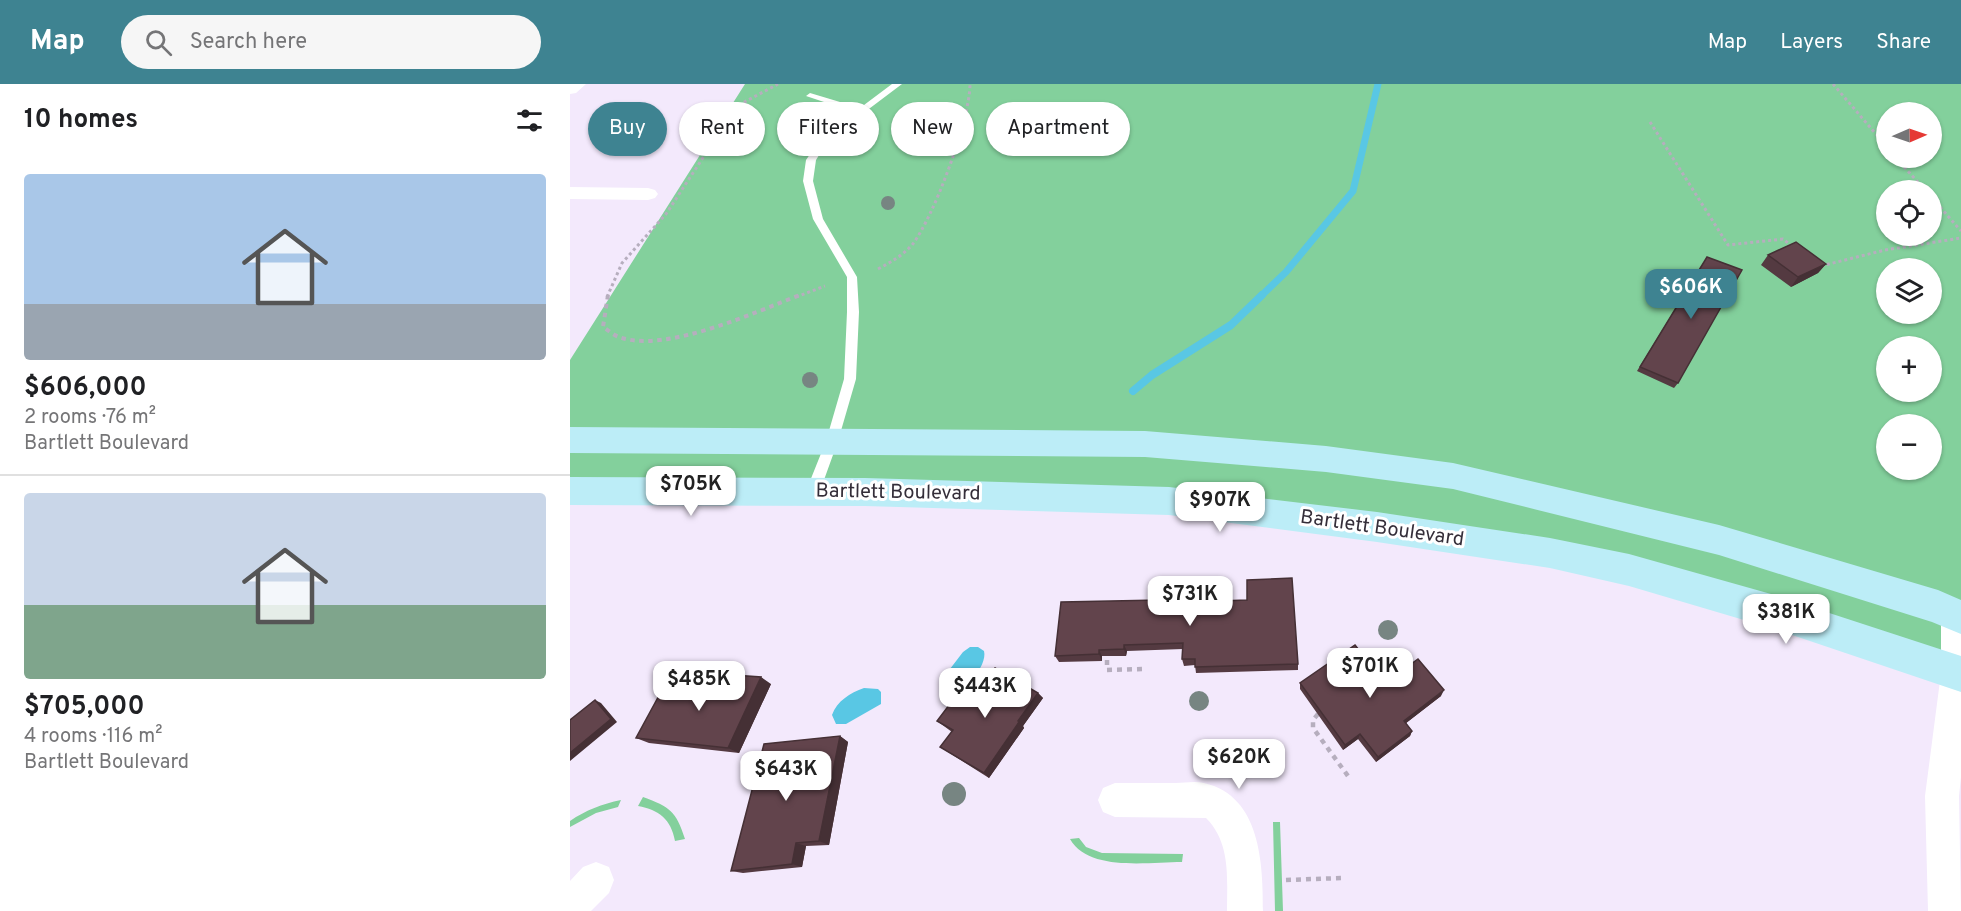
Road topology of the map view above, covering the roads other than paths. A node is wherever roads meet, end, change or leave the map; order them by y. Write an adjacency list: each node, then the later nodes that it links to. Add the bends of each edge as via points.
1 (577, 84): 3 (street)
2 (898, 84): 6 (lane)
3 (570, 89)
4 (810, 96): 5 (lane)
5 (830, 102)
6 (873, 102)
7 (814, 156): 11 (lane, via 808,181 818,219 852,277 850,379)
8 (570, 193): 9 (street)
9 (648, 194)
10 (570, 440): 11 (main road)
11 (832, 441): 13 (lane); 14 (main road, via 1156,444 1326,459 1453,476 1719,540)
12 (570, 491): 13 (main road, Bartlett Boulevard)
13 (813, 491): 15 (main road, Bartlett Boulevard, via 1169,501 1551,553 1629,570 1771,611)
14 (1958, 616): 15 (street)
15 (1959, 674): 20 (street, via 1942,796)
16 (1115, 800): 19 (street, via 1203,800 1221,808 1242,849)
17 (596, 880): 18 (street)
18 (570, 907)
19 (1245, 911)
20 (1946, 911)

